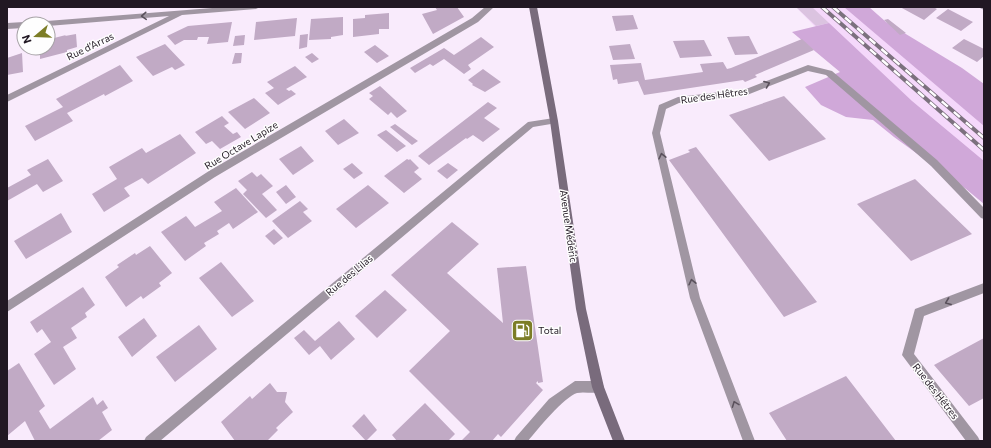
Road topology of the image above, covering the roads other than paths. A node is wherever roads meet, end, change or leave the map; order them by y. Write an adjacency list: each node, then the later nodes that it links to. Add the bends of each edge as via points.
1 (256, 7): 4 (street)
2 (490, 7): 10 (street, Rue Octave Lapize, via 476,20 212,174)
3 (533, 7): 7 (main road, Avenue Médéric)
4 (183, 13): 5 (street, one-way to 5); 6 (street, Rue d’Arras)
5 (56, 23)
6 (7, 99)
7 (554, 121): 11 (main road, Avenue Médéric, via 581,309); 12 (street, Rue des Lilas, via 531,124)
8 (984, 216): 15 (street, Rue des Hêtres, one-way to 8, via 695,298 656,133 662,107 678,100 747,92 808,68 829,74 934,163)
9 (984, 288): 16 (street, Rue des Hêtres, one-way to 16, via 920,313 908,355)
10 (7, 307)
11 (598, 387): 13 (street, via 575,387 553,403); 14 (main road, Avenue Médéric)
12 (150, 441)
13 (520, 441)
14 (619, 441)
15 (749, 441)
16 (974, 441)

